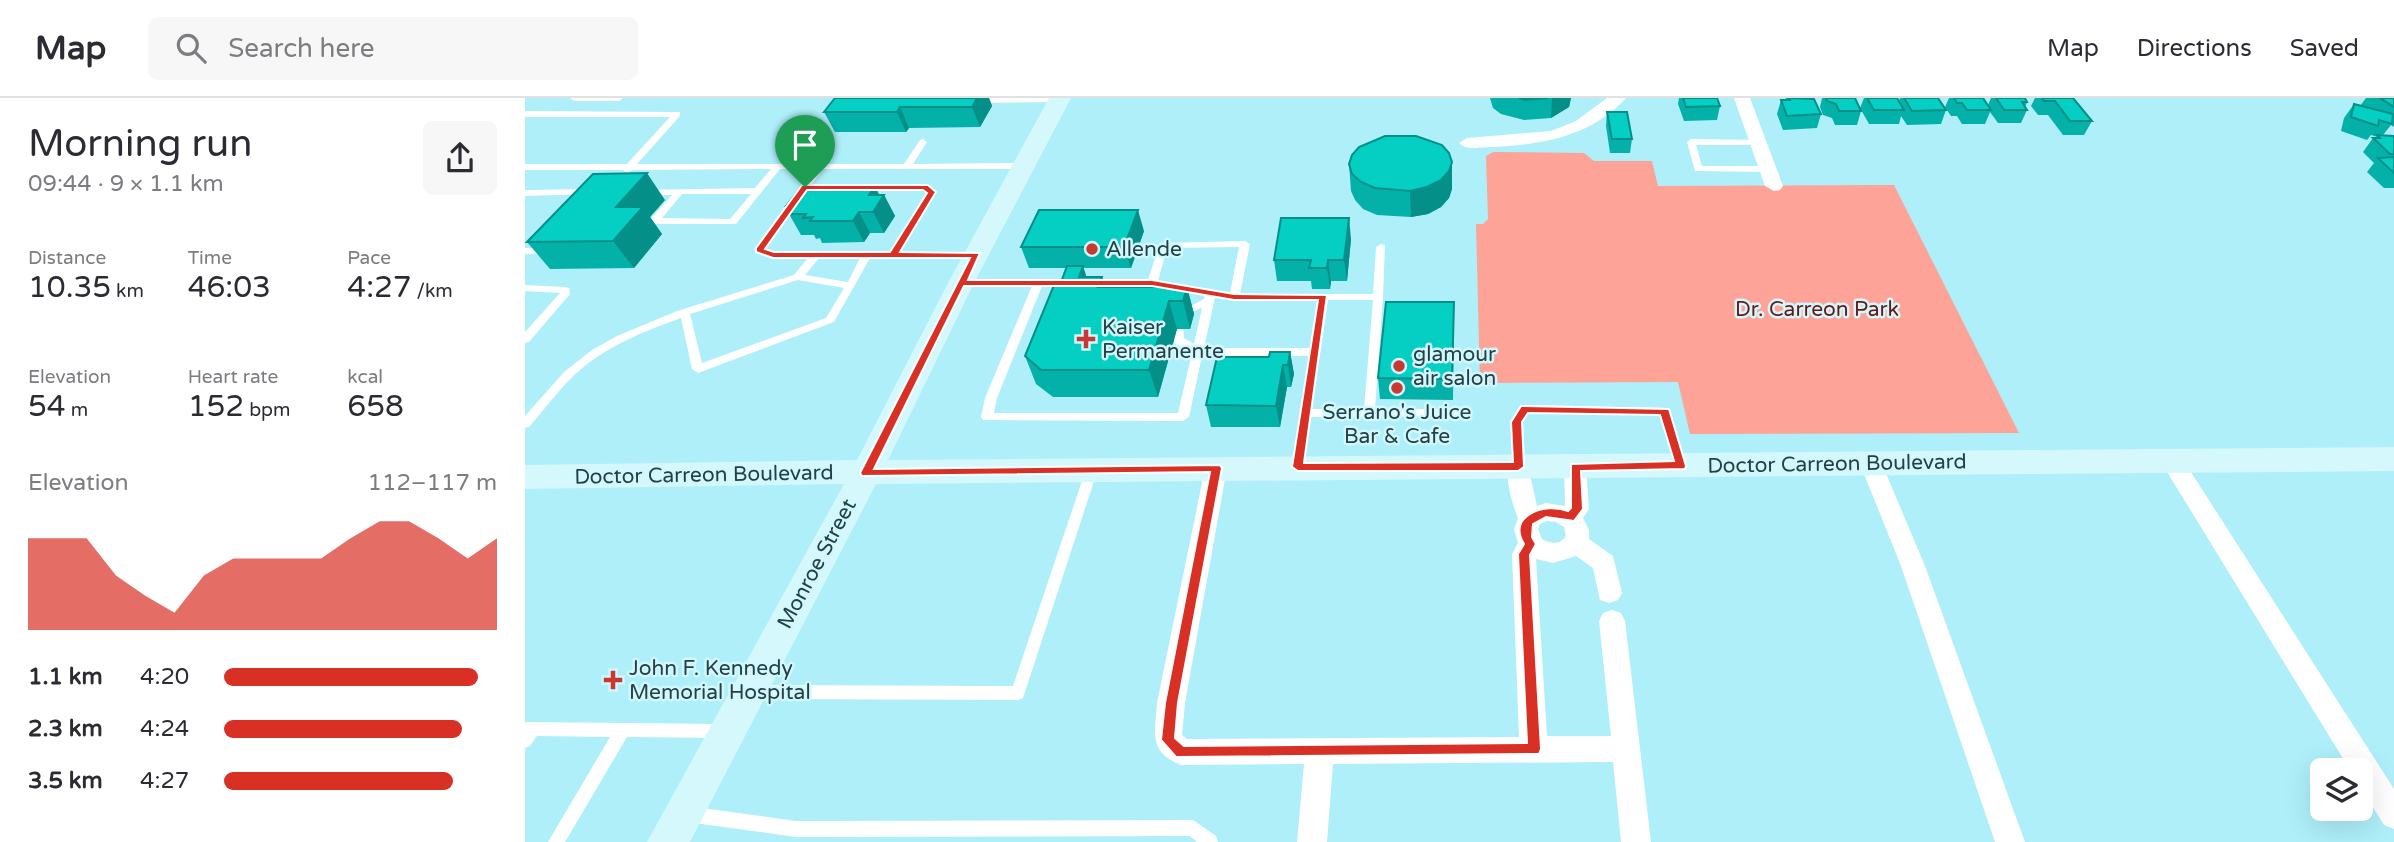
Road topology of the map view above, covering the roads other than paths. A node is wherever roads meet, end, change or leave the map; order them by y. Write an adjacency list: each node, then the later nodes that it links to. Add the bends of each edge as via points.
1 (574, 98): 2 (lane)
2 (619, 98)
3 (1618, 98): 11 (street, via 1563,133)
4 (1742, 98): 9 (street)
5 (1060, 99): 6 (lane); 17 (main road, Monroe Street)
6 (964, 100)
7 (525, 114): 16 (lane, via 677,114)
8 (922, 142): 15 (lane)
9 (1758, 142): 19 (street); 19 (lane, via 1691,142 1698,169)
10 (808, 143): 12 (lane)
11 (1467, 143)
12 (790, 164): 13 (lane); 14 (lane)
13 (779, 165): 16 (lane); 26 (lane)
14 (821, 165): 15 (lane); 23 (lane)
15 (908, 165): 17 (lane)
16 (630, 166): 18 (lane); 20 (lane)
17 (1024, 166): 37 (main road, Monroe Street)
18 (530, 167): 21 (lane)
19 (1768, 169): 22 (street)
20 (622, 174)
21 (525, 175)
22 (1774, 186)
23 (805, 187): 24 (lane); 34 (lane, via 759,250 773,255)
24 (818, 187)
25 (845, 187): 36 (lane, via 925,187 931,192)
26 (758, 191): 29 (lane); 29 (lane, via 733,222 654,221)
27 (606, 192): 30 (lane)
28 (631, 192): 29 (lane)
29 (680, 192)
30 (525, 193)
31 (561, 241): 33 (lane, via 552,251)
32 (1381, 247): 47 (lane)
33 (525, 251)
34 (816, 255): 35 (lane); 38 (lane)
35 (866, 255): 36 (lane); 42 (lane)
36 (893, 255): 37 (lane)
37 (976, 255): 39 (main road, Monroe Street)
38 (798, 277): 42 (lane); 49 (lane, via 741,302)
39 (961, 283): 41 (lane); 70 (main road, Monroe Street)
40 (1152, 283): 41 (lane); 44 (lane); 45 (lane, via 1163,245 1245,244)
41 (1038, 284): 56 (lane)
42 (851, 286): 49 (lane, via 830,320 793,328 698,369)
43 (525, 288): 51 (lane, via 565,290)
44 (1211, 297): 45 (lane); 48 (lane); 54 (lane)
45 (1234, 297): 46 (lane)
46 (1324, 297): 47 (lane); 55 (lane)
47 (1378, 297): 58 (lane)
48 (1184, 312)
49 (685, 314): 60 (lane, via 633,332 597,352 575,368)
50 (525, 322): 51 (lane)
51 (540, 322): 53 (lane)
52 (1179, 327): 54 (lane, via 1178,340)
53 (525, 339)
54 (1199, 352): 55 (lane); 56 (lane, via 1183,417 987,417)
55 (1315, 352): 57 (lane)
56 (991, 398)
57 (1305, 413): 58 (lane); 65 (lane)
58 (1369, 413): 59 (lane)
59 (1457, 413)
60 (525, 425)
61 (2394, 458): 62 (main road, Doctor Carreon Boulevard)
62 (2172, 461): 63 (main road, Doctor Carreon Boulevard); 84 (street)
63 (1871, 464): 64 (main road, Doctor Carreon Boulevard); 91 (street, via 1913,566)
64 (1681, 466): 66 (lane, via 1665,411 1525,409 1517,422); 67 (main road, Doctor Carreon Boulevard)
65 (1298, 467): 66 (main road, Doctor Carreon Boulevard); 68 (main road, Doctor Carreon Boulevard)
66 (1518, 467): 67 (main road, Doctor Carreon Boulevard); 73 (street)
67 (1575, 467): 72 (street, via 1577,509)
68 (1216, 468): 69 (main road, Doctor Carreon Boulevard); 83 (street, via 1168,740 1181,752)
69 (1092, 469): 70 (main road, Doctor Carreon Boulevard); 77 (lane, via 1018,693)
70 (866, 473): 71 (main road, Doctor Carreon Boulevard); 77 (main road, Monroe Street)
71 (525, 477)
72 (1570, 518): 73 (street, via 1546,512); 74 (street, via 1578,530)
73 (1530, 531): 74 (street, via 1537,550 1554,554); 81 (street, via 1524,554)
74 (1576, 543): 75 (street, via 1601,559)
75 (1609, 593)
76 (1612, 621): 82 (street)
77 (749, 692): 79 (main road, Monroe Street)
78 (623, 729): 79 (lane); 80 (lane); 87 (lane)
79 (728, 731): 85 (main road, Monroe Street)
80 (528, 733)
81 (1534, 749): 82 (street); 83 (street)
82 (1625, 749): 90 (street)
83 (1320, 750): 89 (street)
84 (2394, 815)
85 (675, 828): 86 (lane)
86 (1131, 835): 88 (lane, via 1193,828)
87 (557, 842)
88 (1210, 842)
89 (1312, 842)
90 (1636, 842)
91 (2010, 842)

